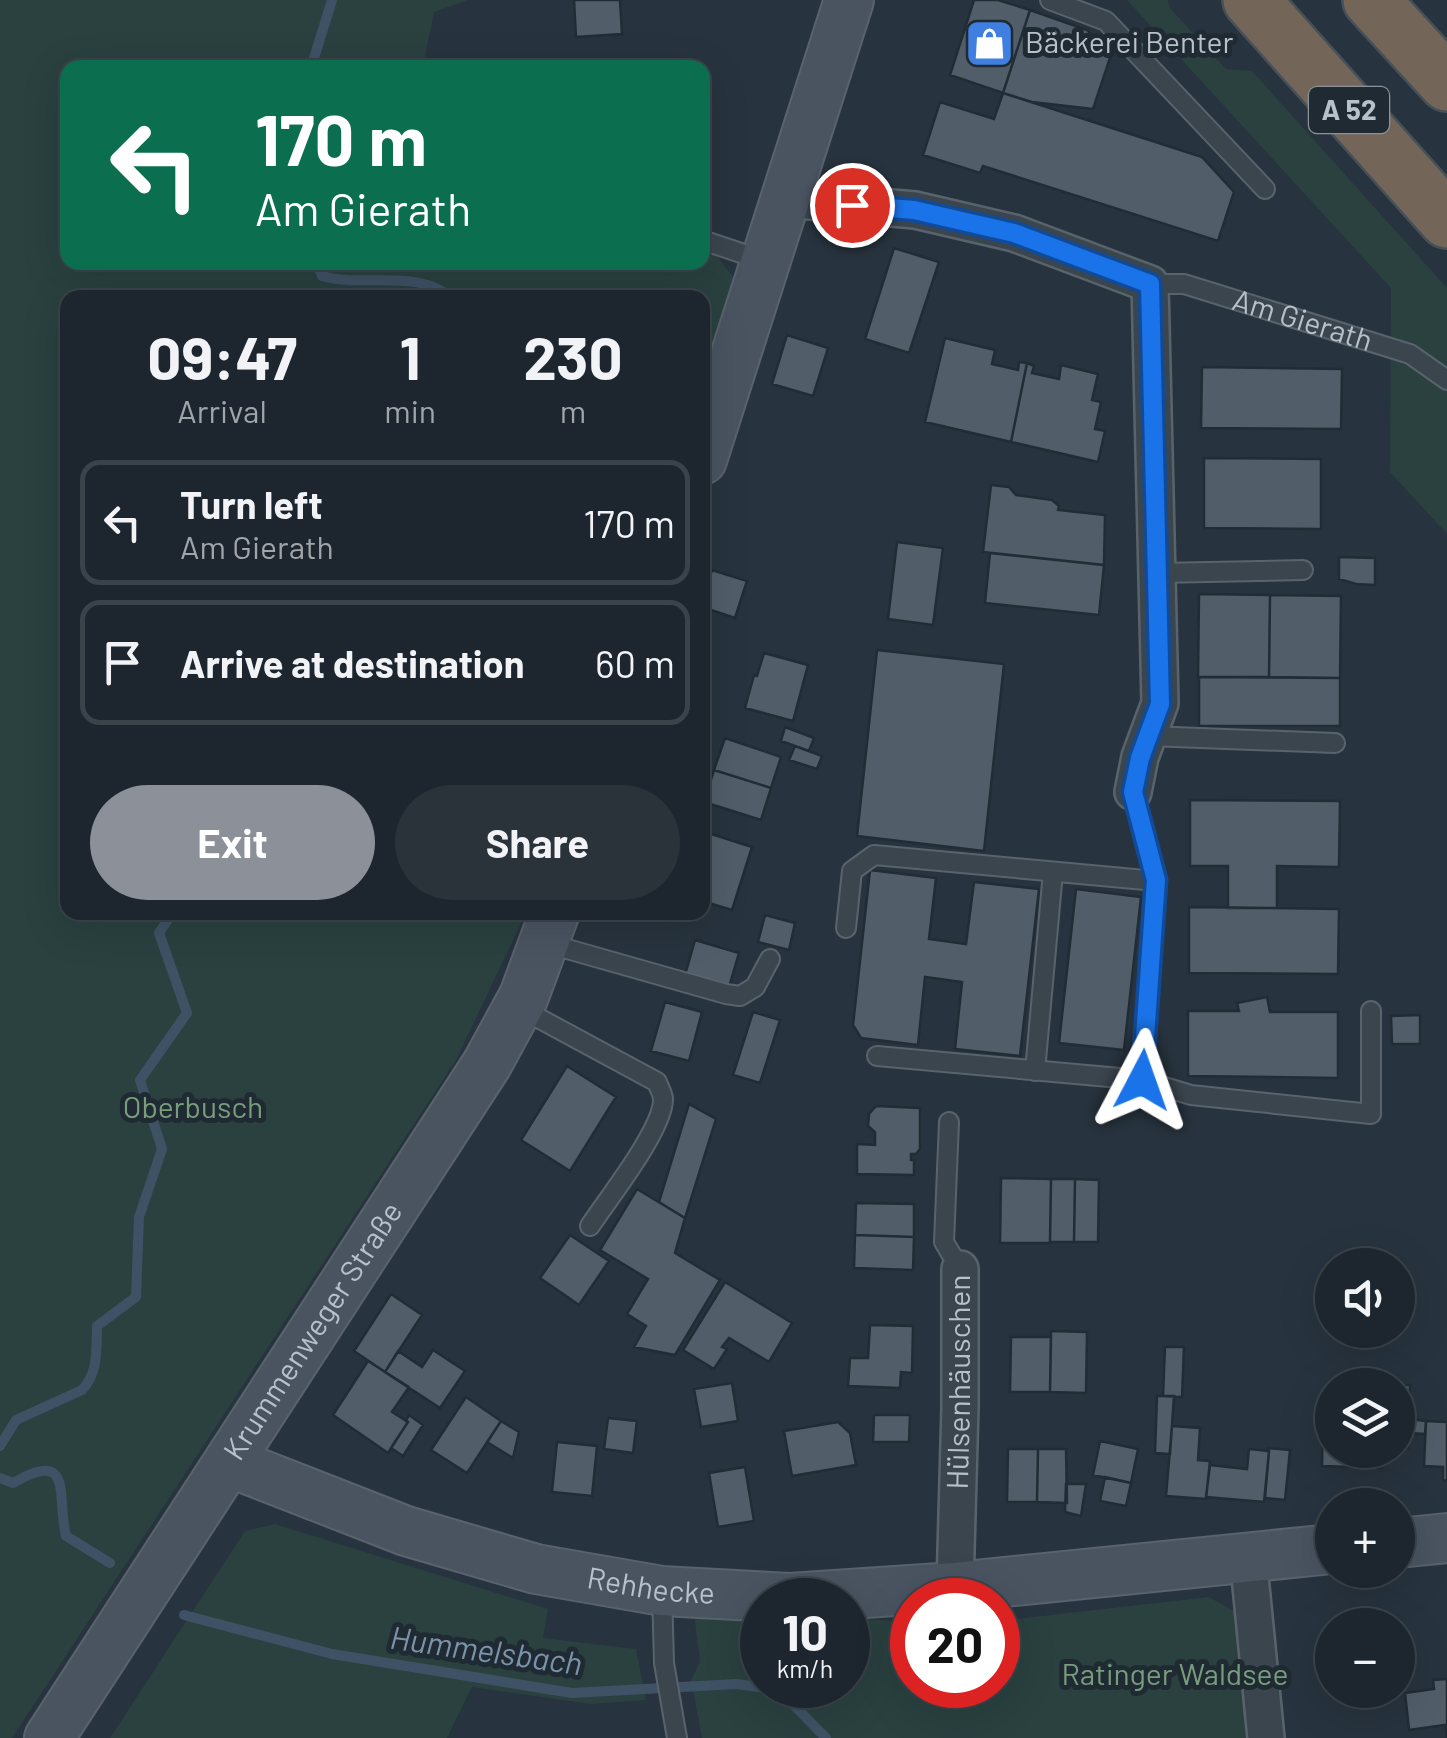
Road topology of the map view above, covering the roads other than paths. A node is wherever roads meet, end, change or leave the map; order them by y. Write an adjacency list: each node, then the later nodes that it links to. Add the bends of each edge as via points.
1 (848, 0): 7 (main road)
2 (1050, 0): 6 (lane, via 1106,21)
3 (1251, 0): 8 (highway, A 52)
4 (1371, 0): 5 (highway)
5 (1447, 83)
6 (1265, 189)
7 (787, 199): 10 (main road); 11 (street, Am Gierath, via 914,210 1014,233)
8 (1447, 220)
9 (710, 243): 10 (lane)
10 (767, 262): 13 (main road)
11 (1150, 284): 12 (lane, Am Gierath, via 1184,284 1410,354); 15 (street)
12 (1447, 380)
13 (710, 436)
14 (1303, 570): 15 (lane)
15 (1158, 573): 16 (street, via 1160,704)
16 (1148, 736): 17 (lane); 18 (street)
17 (1335, 742)
18 (1133, 792): 20 (lane)
19 (1053, 872): 20 (lane); 22 (lane, via 874,855 852,870); 27 (lane)
20 (1156, 880): 28 (lane)
21 (550, 928): 23 (lane, via 740,996 754,987); 24 (main road, Krummenweger Straße)
22 (846, 928)
23 (770, 959)
24 (518, 1006): 30 (lane, via 657,1082 663,1098 645,1146); 32 (main road, Krummenweger Straße)
25 (1371, 1011): 28 (lane, via 1371,1114 1191,1096)
26 (877, 1056): 27 (lane)
27 (1035, 1071): 28 (lane)
28 (1142, 1080)
29 (949, 1122): 31 (lane, Hülsenhäuschen, via 944,1242)
30 (590, 1226)
31 (960, 1269): 37 (street, Hülsenhäuschen)
32 (230, 1462): 39 (main road, Rehhecke, via 406,1532 536,1568); 42 (main road, Krummenweger Straße)
33 (1447, 1538): 34 (main road)
34 (1415, 1541)
35 (1315, 1550): 36 (main road, Rehhecke)
36 (1248, 1556): 38 (main road, Rehhecke); 43 (street)
37 (955, 1578)
38 (1020, 1580)
39 (662, 1591): 40 (main road, Rehhecke, via 790,1598); 41 (lane, via 664,1663)
40 (890, 1591)
41 (676, 1731)
42 (49, 1738)
43 (1266, 1738)

